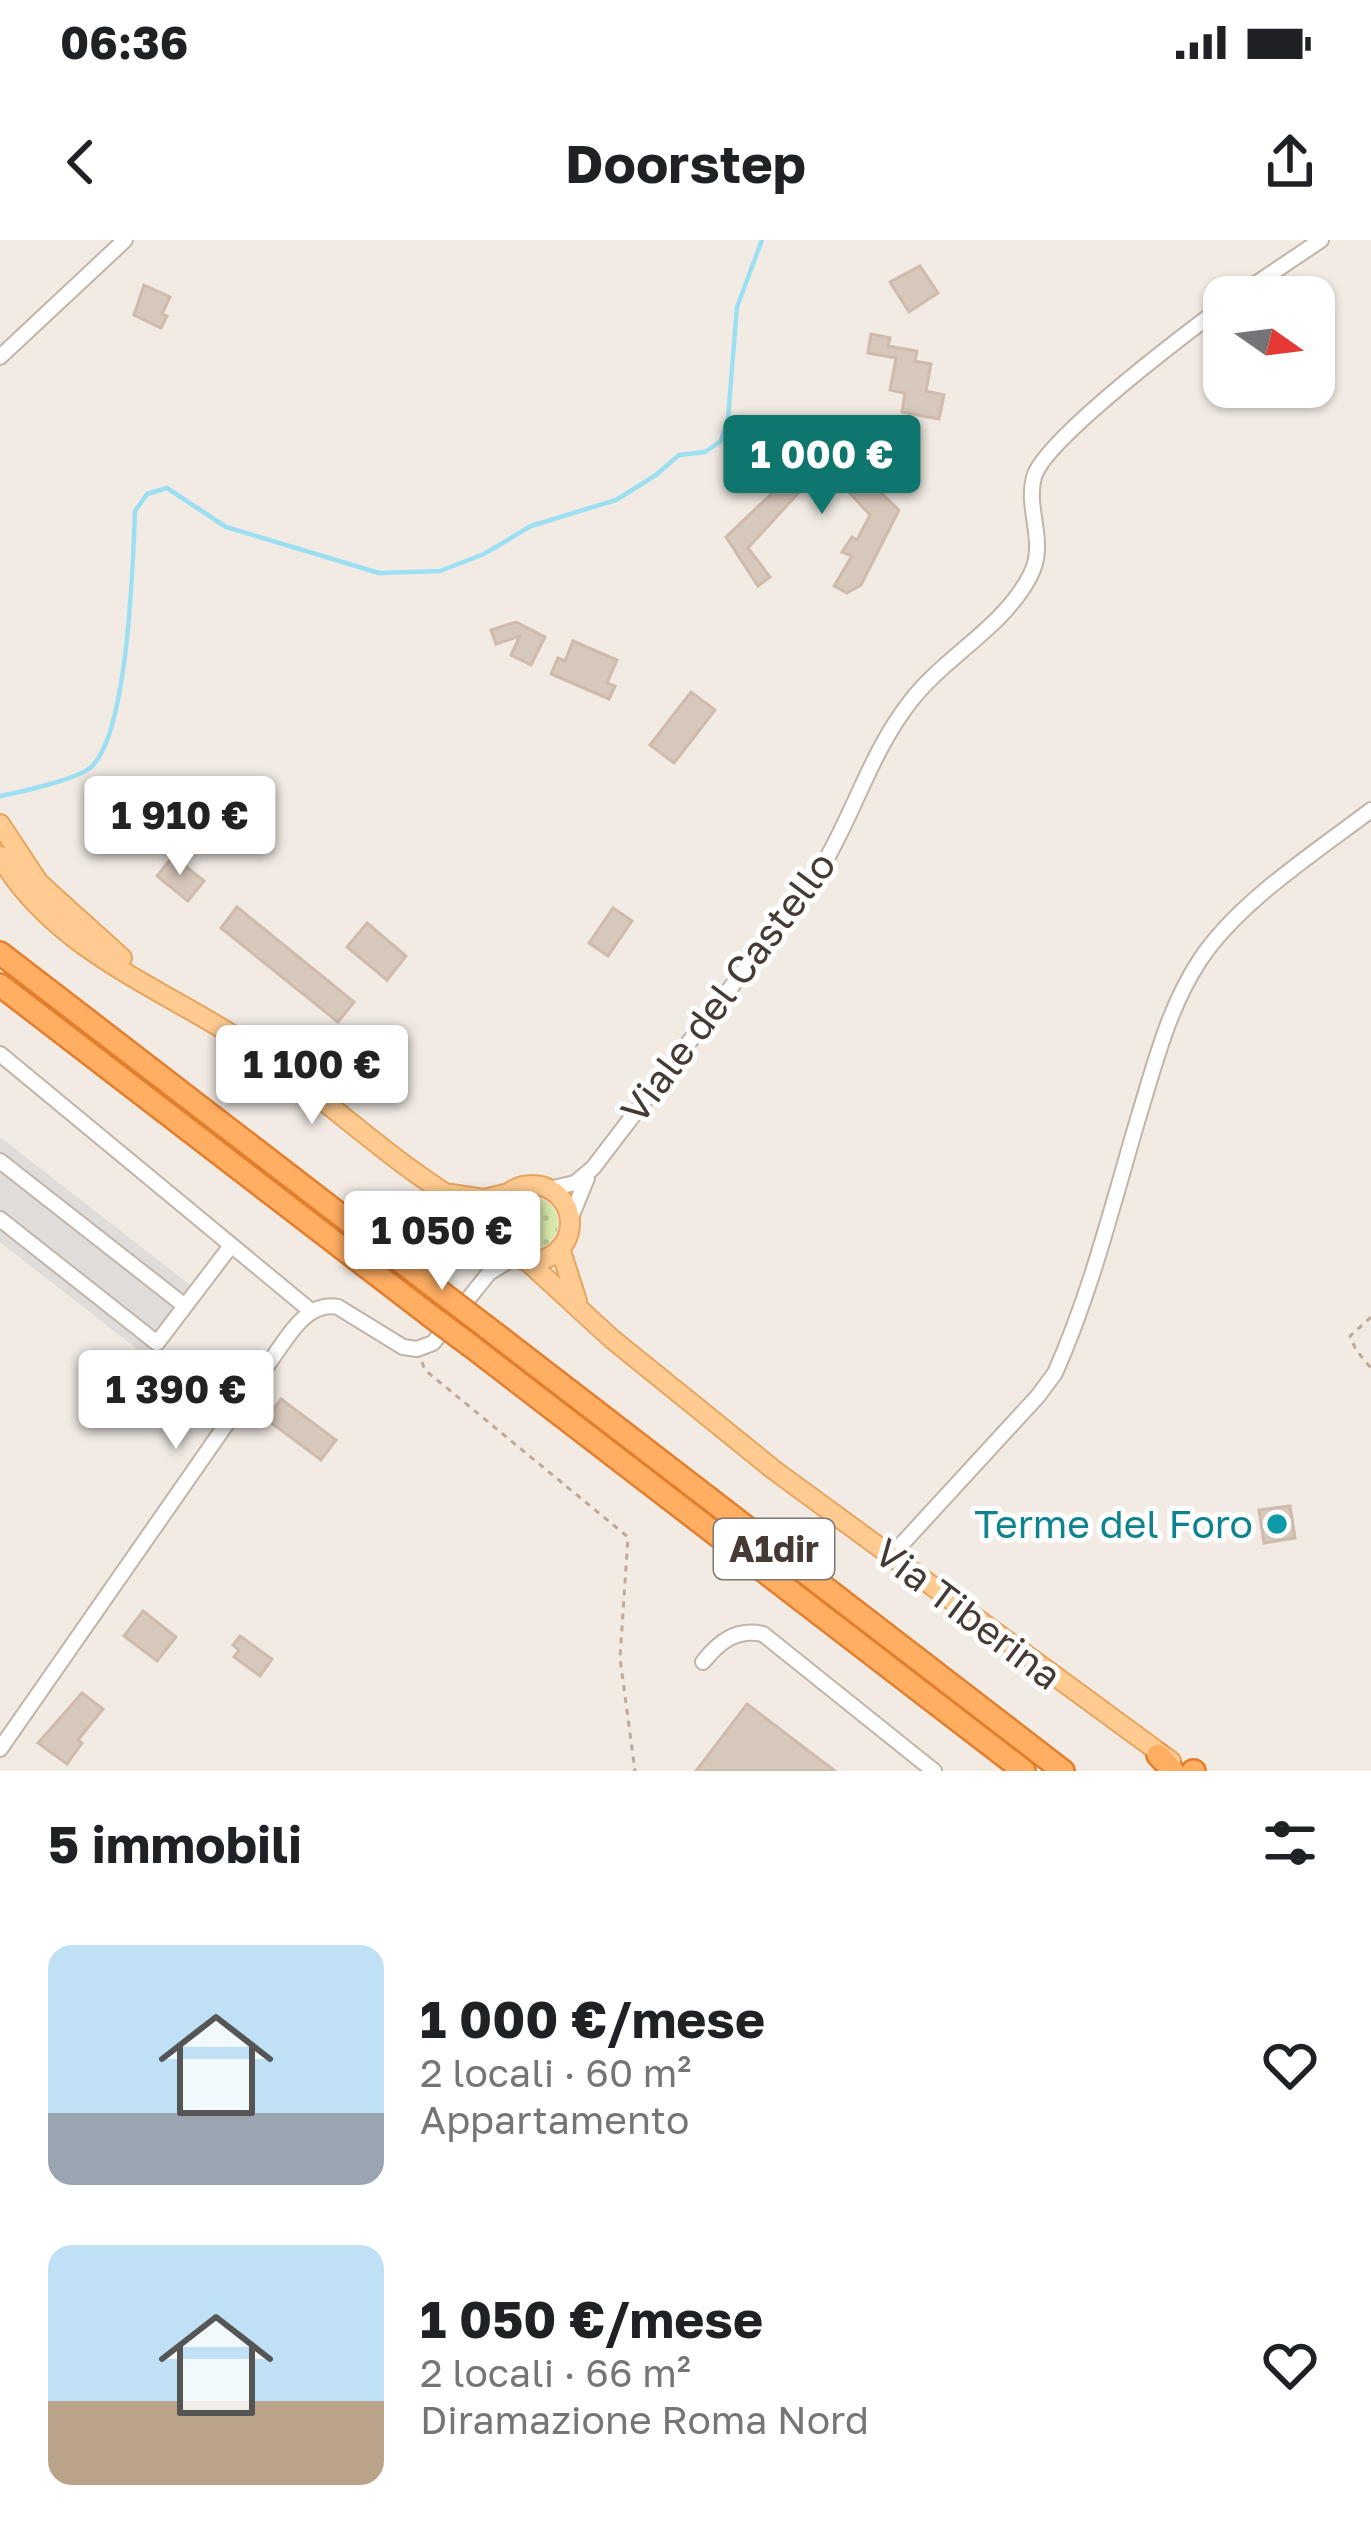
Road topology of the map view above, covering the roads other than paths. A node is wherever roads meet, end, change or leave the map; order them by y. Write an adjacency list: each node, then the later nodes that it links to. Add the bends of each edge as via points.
1 (125, 240): 5 (street)
2 (1322, 240): 3 (street)
3 (1268, 276)
4 (1203, 322): 14 (street, Viale del Castello, via 1042,461 1032,493 1038,549 1027,582 910,702 819,872)
5 (0, 357)
6 (1371, 810): 28 (street, via 1202,956 1166,1027 1055,1373)
7 (0, 824): 11 (main road, via 64,910)
8 (0, 856): 11 (main road, via 89,949)
9 (0, 953): 34 (highway, A1dir, bridge)
10 (0, 985): 33 (highway, A1dir, bridge)
11 (205, 1016): 16 (main road)
12 (0, 1054): 21 (street)
13 (0, 1161): 25 (street)
14 (592, 1168): 15 (street); 19 (street)
15 (549, 1190): 17 (main road, via 529,1185); 19 (main road)
16 (447, 1193): 17 (main road); 20 (main road)
17 (509, 1193): 20 (main road, via 496,1209)
18 (0, 1220): 25 (street, via 157,1343)
19 (569, 1222): 22 (main road)
20 (497, 1236): 23 (main road); 24 (street)
21 (230, 1247): 25 (street); 27 (street)
22 (560, 1248): 23 (main road); 26 (main road)
23 (521, 1259): 24 (street); 26 (main road, Via Tiberina)
24 (489, 1273): 27 (street, via 433,1343 417,1349 338,1307)
25 (185, 1306)
26 (581, 1310): 28 (main road, Via Tiberina)
27 (311, 1311): 30 (street)
28 (890, 1557): 31 (main road, Via Tiberina)
29 (703, 1662): 32 (street, via 730,1637 763,1634)
30 (0, 1749)
31 (1166, 1763): 35 (main road, Via Tiberina)
32 (934, 1771)
33 (1024, 1771)
34 (1063, 1771)
35 (1194, 1771)

